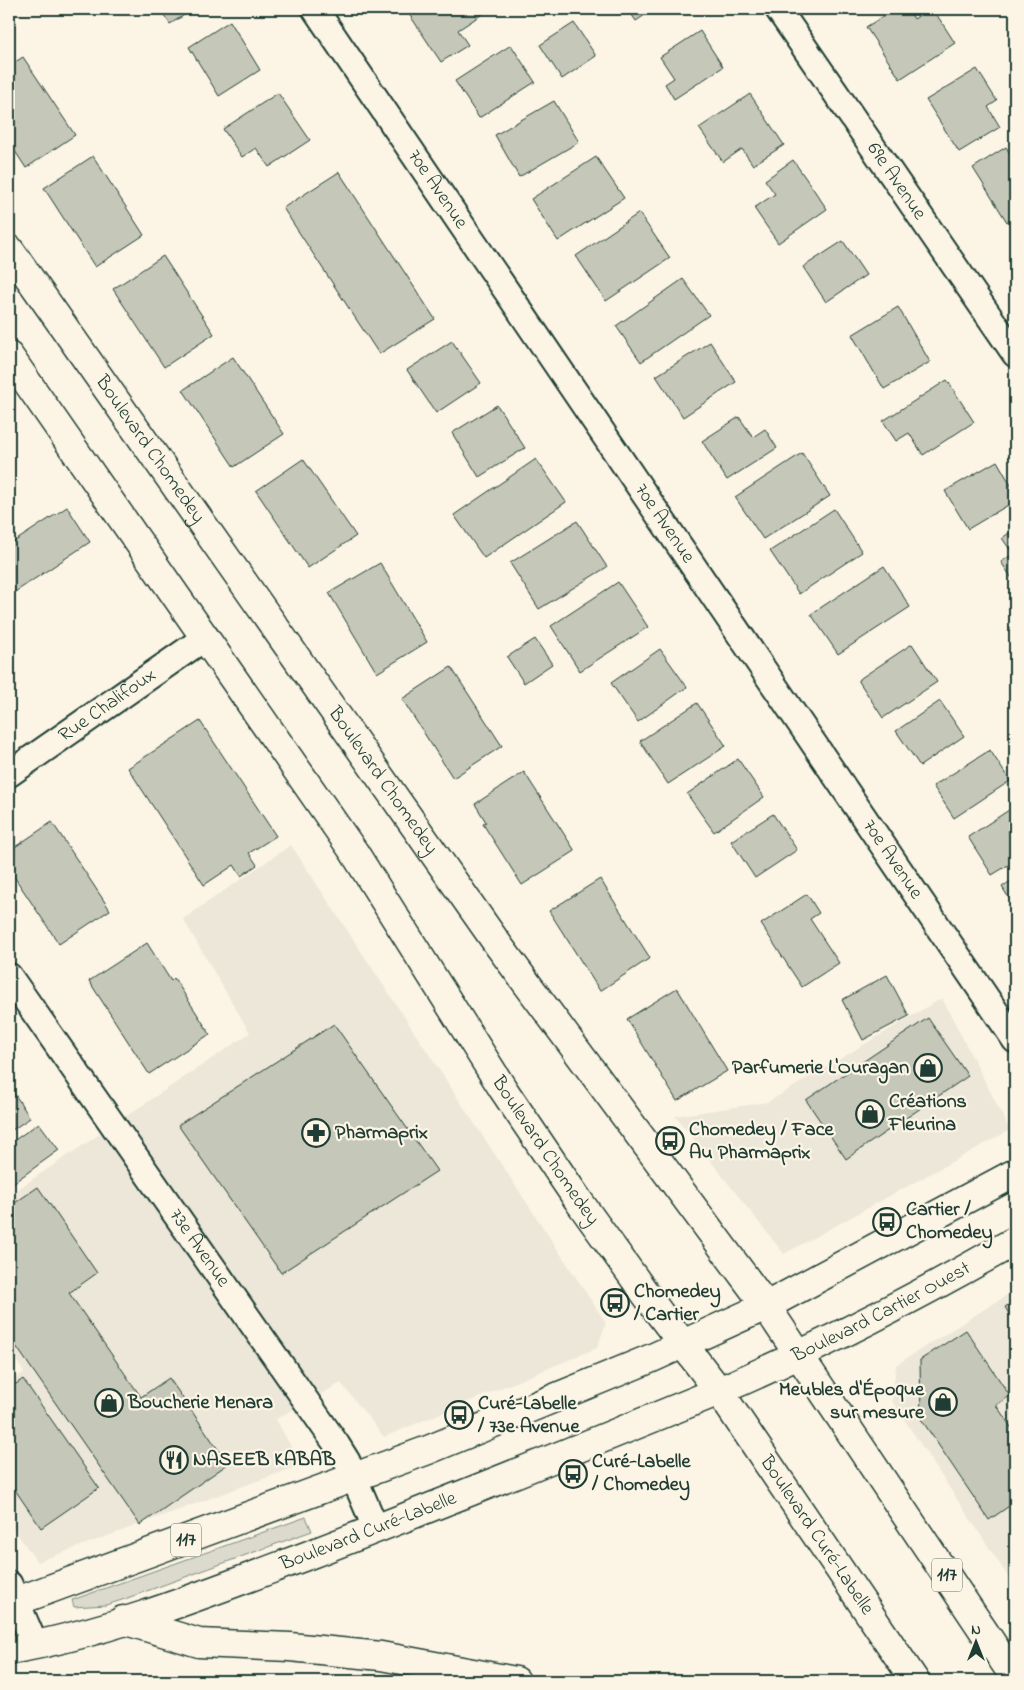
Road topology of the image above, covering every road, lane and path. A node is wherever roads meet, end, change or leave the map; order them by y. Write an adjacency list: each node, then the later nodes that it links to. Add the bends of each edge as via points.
1 (315, 9): 9 (street, 70e Avenue)
2 (778, 9): 4 (street, 69e Avenue)
3 (9, 249): 12 (street, Boulevard Chomedey, via 494,938)
4 (1015, 354)
5 (9, 356): 6 (street, Boulevard Chomedey)
6 (206, 637): 7 (street, Rue Chalifoux); 13 (street, Boulevard Chomedey, via 354,852 503,1089 578,1200)
7 (9, 774)
8 (9, 976): 16 (street, 73e Avenue, via 337,1445)
9 (1015, 1040)
10 (1015, 1173): 12 (street)
11 (1015, 1241): 14 (street, Boulevard Cartier Ouest, via 884,1314)
12 (766, 1306): 13 (street, 117); 14 (street, 117)
13 (684, 1344): 15 (street, Boulevard Curé-Labelle); 16 (street, 117, via 507,1419)
14 (798, 1357): 15 (street, Boulevard Cartier Ouest); 22 (street, 117)
15 (719, 1391): 17 (street, Boulevard Curé-Labelle); 24 (street, Boulevard Curé-Labelle)
16 (354, 1478): 17 (street, 73e Avenue); 18 (street, 117)
17 (376, 1529): 19 (street, Boulevard Curé-Labelle, via 209,1592)
18 (12, 1596): 20 (street)
19 (123, 1620): 20 (street, Boulevard Curé-Labelle); 23 (street, via 199,1643 342,1652 416,1662)
20 (35, 1645): 21 (street, Boulevard Curé-Labelle)
21 (9, 1650)
22 (1015, 1678)
23 (506, 1680)
24 (915, 1681)

